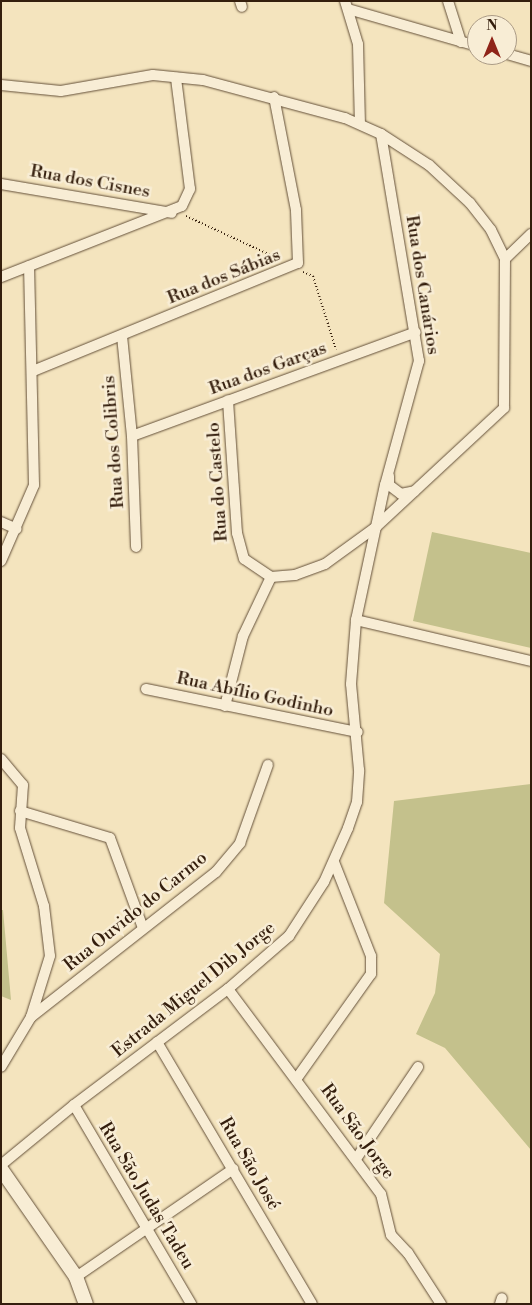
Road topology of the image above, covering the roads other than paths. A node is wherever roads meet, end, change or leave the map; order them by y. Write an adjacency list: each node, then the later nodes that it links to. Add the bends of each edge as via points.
1 (448, 1): 3 (street)
2 (347, 5): 3 (street); 10 (street, via 360,58)
3 (461, 42): 4 (street)
4 (467, 44)
5 (517, 57): 6 (street)
6 (531, 61)
7 (176, 78): 8 (street, via 153,75 61,91); 9 (street); 13 (street, via 190,189 187,201)
8 (1, 85)
9 (274, 97): 10 (street); 19 (street, Rua dos Sábias, via 296,210 300,251 294,266)
10 (360, 124): 11 (street)
11 (381, 134): 15 (street, via 429,165 470,203 492,230); 18 (street, Rua dos Canários)
12 (1, 184): 13 (street, Rua dos Cisnes)
13 (175, 211): 16 (street)
14 (531, 234): 15 (street)
15 (506, 259): 24 (street, via 504,408)
16 (29, 266): 17 (street); 20 (street)
17 (1, 276)
18 (416, 332): 21 (street, Rua dos Garças); 23 (street, Rua dos Canários, via 418,375)
19 (122, 336): 20 (street, Rua dos Sábias); 22 (street, Rua dos Colibris)
20 (33, 371): 27 (street, via 34,485)
21 (228, 400): 22 (street, Rua dos Garças); 30 (street, Rua do Castelo, via 239,549 254,568)
22 (132, 436): 28 (street, Rua dos Colibris)
23 (388, 475): 24 (street, via 390,485 401,494); 26 (street, Rua dos Canários)
24 (415, 491): 26 (street)
25 (1, 522): 27 (street)
26 (376, 527): 30 (street, via 325,564 295,575); 31 (street, Estrada Miguel Dib Jorge)
27 (17, 529): 29 (street)
28 (136, 547)
29 (1, 561)
30 (271, 577): 34 (street, via 243,636)
31 (356, 620): 32 (street); 35 (street, Estrada Miguel Dib Jorge, via 351,684)
32 (531, 660)
33 (146, 689): 34 (street, Rua Abílio Godinho)
34 (225, 706): 35 (street, Rua Abílio Godinho)
35 (358, 732): 39 (street, Estrada Miguel Dib Jorge, via 357,802)
36 (1, 759): 38 (street, via 23,785)
37 (268, 765): 40 (street, Rua Ouvido do Carmo, via 254,809 230,856)
38 (20, 811): 40 (street, via 108,836 116,849); 42 (street, via 20,828 44,906 49,940 48,966)
39 (334, 862): 41 (street, Estrada Miguel Dib Jorge, via 289,936); 46 (street, via 371,956 371,974)
40 (144, 928): 42 (street, Rua Ouvido do Carmo)
41 (228, 989): 43 (street, Estrada Miguel Dib Jorge); 46 (street, Rua São Jorge)
42 (31, 1016): 44 (street)
43 (157, 1042): 47 (street, Estrada Miguel Dib Jorge); 50 (street, Rua São José)
44 (1, 1067)
45 (418, 1067): 48 (street)
46 (297, 1078): 48 (street, Rua São Jorge)
47 (74, 1104): 49 (street, Estrada Miguel Dib Jorge); 51 (street, Rua São Judas Tadeu)
48 (356, 1159): 56 (street, Rua São Jorge, via 382,1194 393,1238 408,1253)
49 (1, 1167): 52 (street)
50 (233, 1169): 51 (street); 55 (street, Rua São José)
51 (145, 1230): 52 (street); 54 (street, Rua São Judas Tadeu)
52 (76, 1277): 53 (street)
53 (86, 1304)
54 (192, 1304)
55 (312, 1304)
56 (441, 1304)

